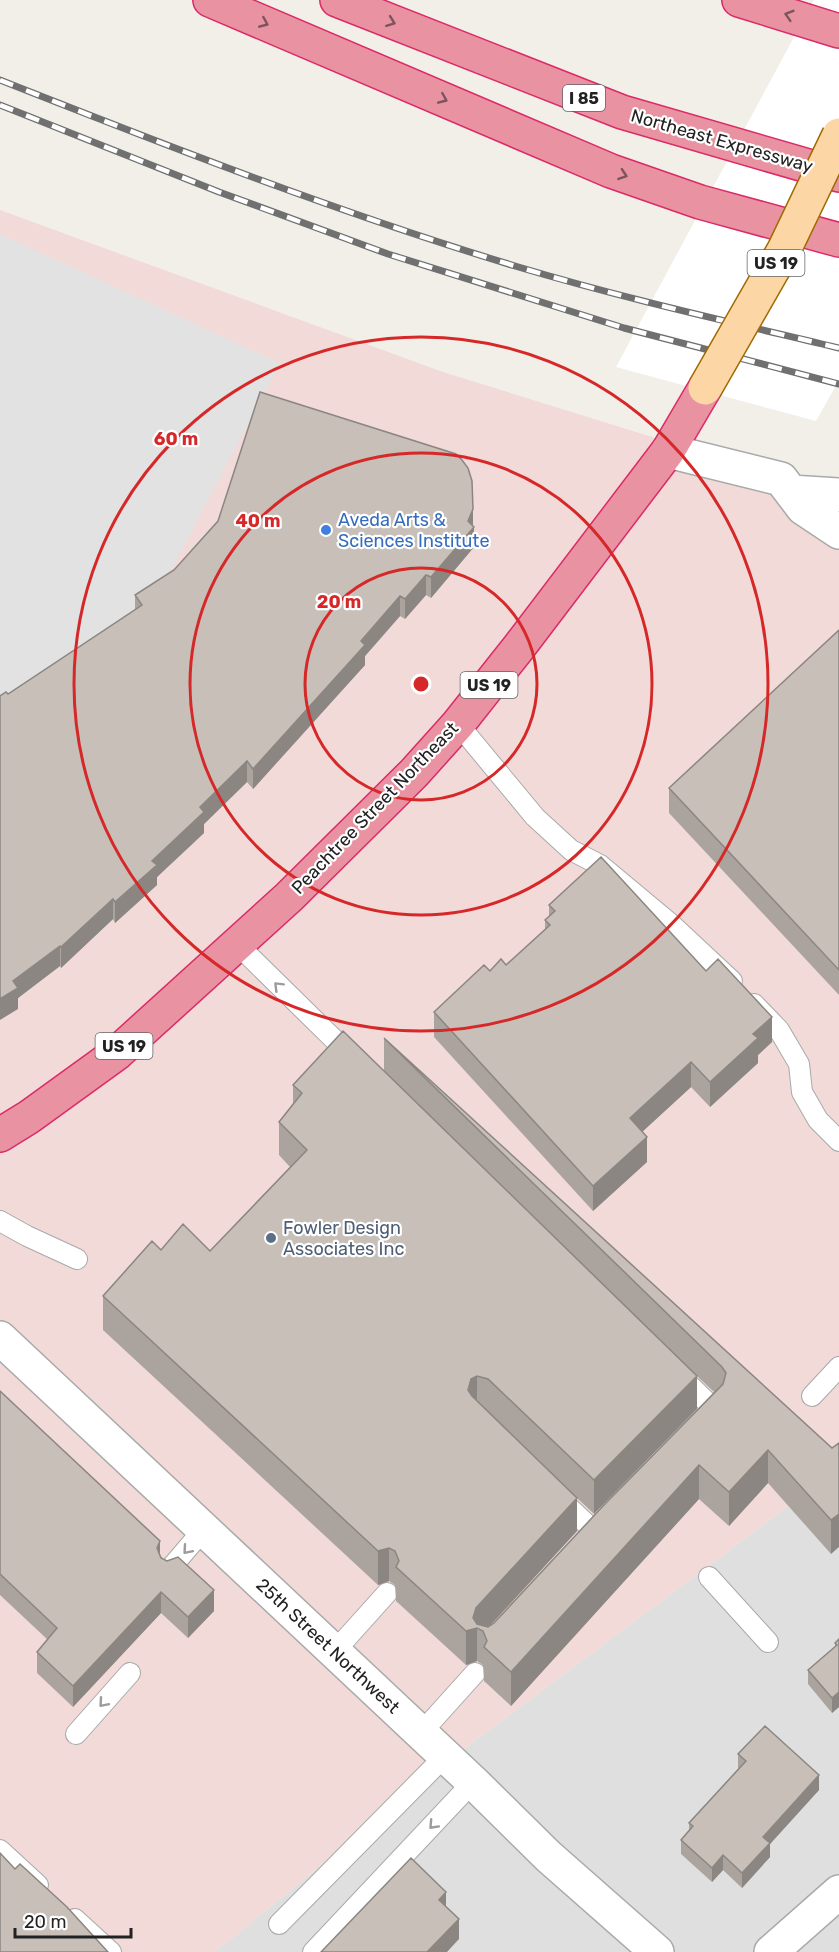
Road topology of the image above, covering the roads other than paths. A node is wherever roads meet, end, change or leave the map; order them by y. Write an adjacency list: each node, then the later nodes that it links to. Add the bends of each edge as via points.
1 (210, 0): 7 (highway, one-way to 7, via 611,171 700,202)
2 (337, 0): 6 (highway, Northeast Expressway / I 85, one-way to 6, via 622,112)
3 (739, 0): 4 (highway, one-way to 3)
4 (839, 31)
5 (839, 135): 8 (main road, Peachtree Street Northeast / US 19, bridge, via 784,250)
6 (839, 175)
7 (839, 240)
8 (705, 388): 9 (highway, Peachtree Street Northeast / US 19)
9 (668, 451): 10 (street, via 781,479); 13 (highway, Peachtree Street Northeast / US 19)
10 (791, 492): 11 (street); 12 (street, via 803,508)
11 (839, 495)
12 (839, 532)
13 (458, 724): 14 (highway, Peachtree Street Northeast / US 19, via 414,773); 17 (lane, via 535,817 571,850 600,865 672,926 734,982 779,1030 799,1064 801,1092 818,1120)
14 (237, 944): 15 (lane, one-way to 14); 16 (highway, Peachtree Street Northeast / US 19, via 116,1054)
15 (362, 1067)
16 (0, 1135)
17 (839, 1141)
18 (0, 1221): 19 (lane)
19 (76, 1259)
20 (0, 1338): 27 (street, 25th Street Northwest)
21 (664, 1360): 24 (lane, via 714,1409)
22 (839, 1367): 23 (lane)
23 (812, 1396)
24 (690, 1433)
25 (545, 1484): 28 (lane)
26 (610, 1515): 28 (lane)
27 (204, 1529): 30 (lane, one-way to 30); 34 (street, 25th Street Northwest)
28 (594, 1531): 29 (lane)
29 (579, 1548)
30 (169, 1570)
31 (709, 1577): 33 (lane)
32 (387, 1593): 34 (lane)
33 (768, 1642)
34 (334, 1652): 37 (street, 25th Street Northwest)
35 (130, 1673): 38 (lane, one-way to 38)
36 (475, 1673): 37 (lane)
37 (421, 1733): 39 (street, 25th Street Northwest)
38 (76, 1734)
39 (445, 1756): 40 (street, 25th Street Northwest); 43 (lane)
40 (473, 1782): 45 (lane, one-way to 45); 46 (street, 25th Street Northwest, via 548,1856)
41 (0, 1850): 44 (lane)
42 (839, 1892): 47 (street)
43 (279, 1924)
44 (111, 1952)
45 (313, 1952)
46 (657, 1952)
47 (771, 1952)

